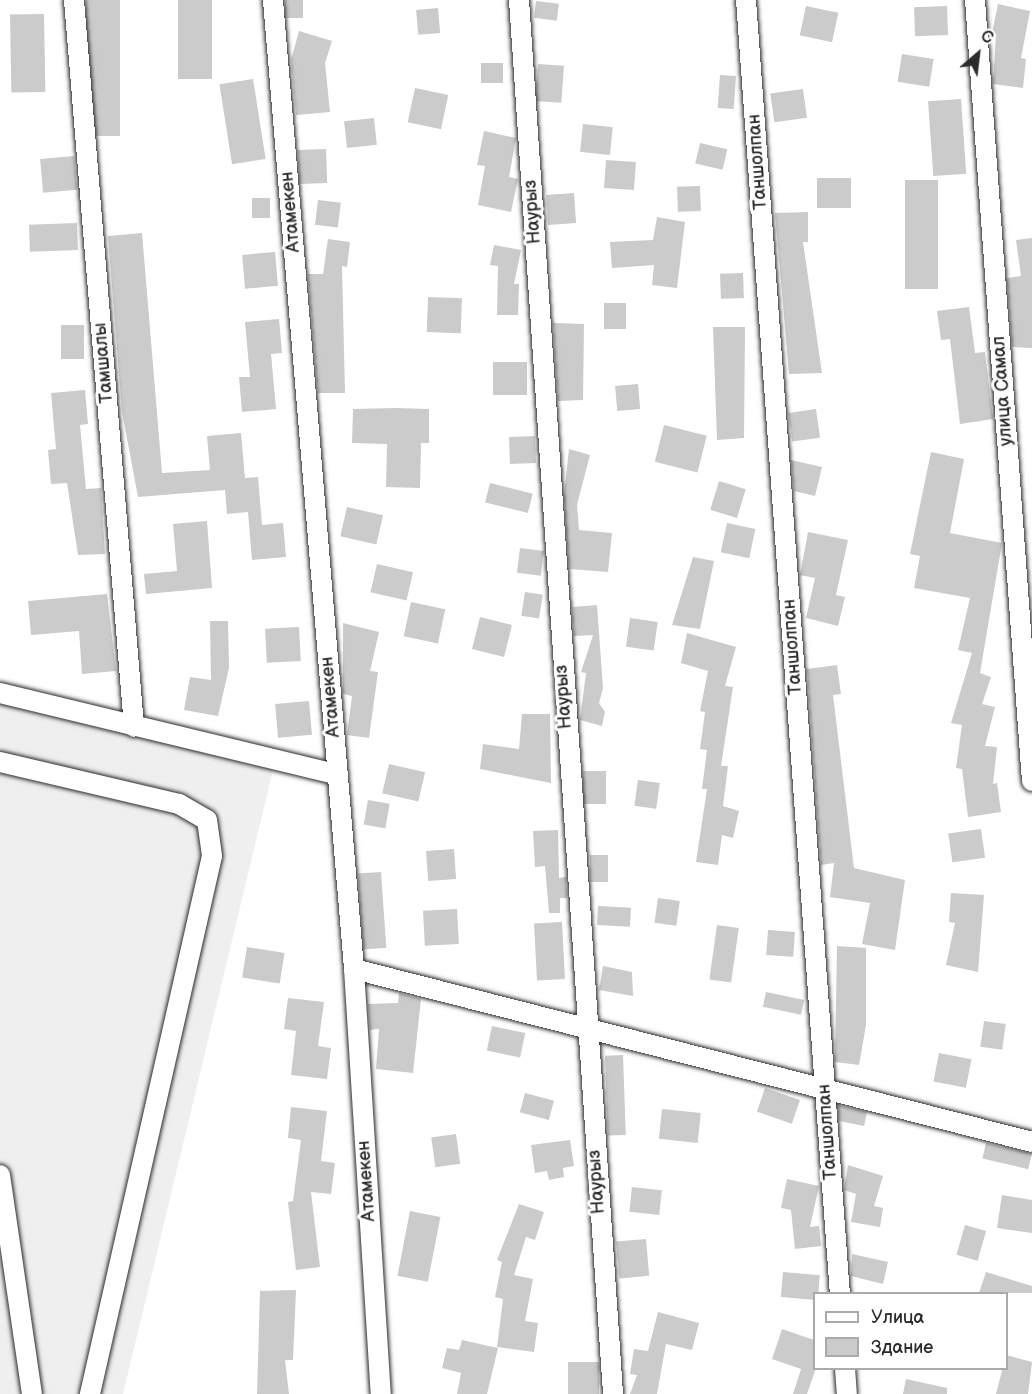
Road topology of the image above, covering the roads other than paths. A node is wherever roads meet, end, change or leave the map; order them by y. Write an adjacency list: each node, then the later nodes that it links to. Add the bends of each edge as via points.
1 (74, 0): 7 (street, Тамшалы)
2 (273, 0): 9 (street, Атамекен)
3 (519, 0): 12 (street, Наурыз)
4 (746, 0): 13 (street, Таншолпан)
5 (975, 0): 10 (street, улица Самал)
6 (0, 693): 7 (street)
7 (134, 727): 9 (street)
8 (0, 762): 19 (street, via 179,804 207,820 212,856)
9 (338, 775): 11 (street, Атамекен)
10 (1032, 781)
11 (354, 969): 12 (street); 20 (street, Атамекен)
12 (586, 1031): 13 (street); 21 (street, Наурыз)
13 (825, 1090): 14 (street); 16 (street, Таншолпан)
14 (1032, 1142)
15 (0, 1174): 18 (street)
16 (840, 1292)
17 (845, 1370): 22 (street)
18 (32, 1394)
19 (90, 1394)
20 (381, 1394)
21 (613, 1394)
22 (847, 1394)

